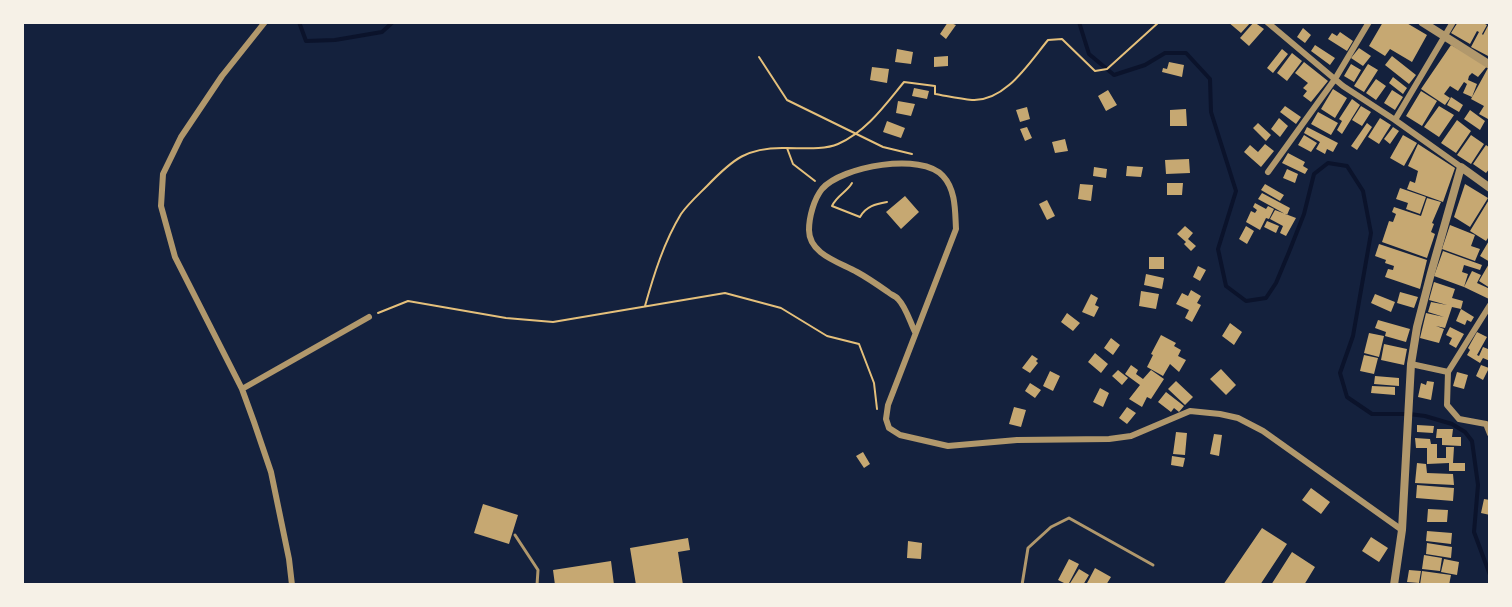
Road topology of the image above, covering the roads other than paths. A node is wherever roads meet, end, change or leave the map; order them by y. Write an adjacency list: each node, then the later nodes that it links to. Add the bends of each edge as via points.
1 (265, 22): 18 (street, via 181,137 161,189 175,257)
2 (1267, 22): 8 (street)
3 (1369, 22): 8 (street)
4 (1422, 22): 6 (street)
5 (1453, 22): 6 (street)
6 (1444, 37): 7 (street); 9 (street)
7 (1490, 65)
8 (1335, 79): 9 (street); 11 (street)
9 (1395, 120): 10 (street)
10 (1461, 167): 12 (street); 16 (street)
11 (1268, 172)
12 (1490, 188)
13 (1490, 305): 17 (street)
14 (369, 317): 18 (street)
15 (915, 332): 15 (street, via 956,229 950,187 932,168 916,164 882,165 833,180 822,189 811,213 812,244 899,299); 20 (street, via 888,405 889,428 900,435 948,446 1109,439 1131,436 1190,411 1220,414 1263,431)
16 (1411, 364): 17 (street); 20 (street)
17 (1448, 372): 19 (street, via 1447,405 1459,419 1486,424)
18 (242, 389): 23 (street, via 271,472)
19 (1490, 434)
20 (1402, 530): 26 (street)
21 (515, 535): 24 (lane, via 538,570)
22 (1153, 565): 25 (lane, via 1069,518 1028,548)
23 (292, 585)
24 (537, 585)
25 (1022, 585)
26 (1394, 585)

